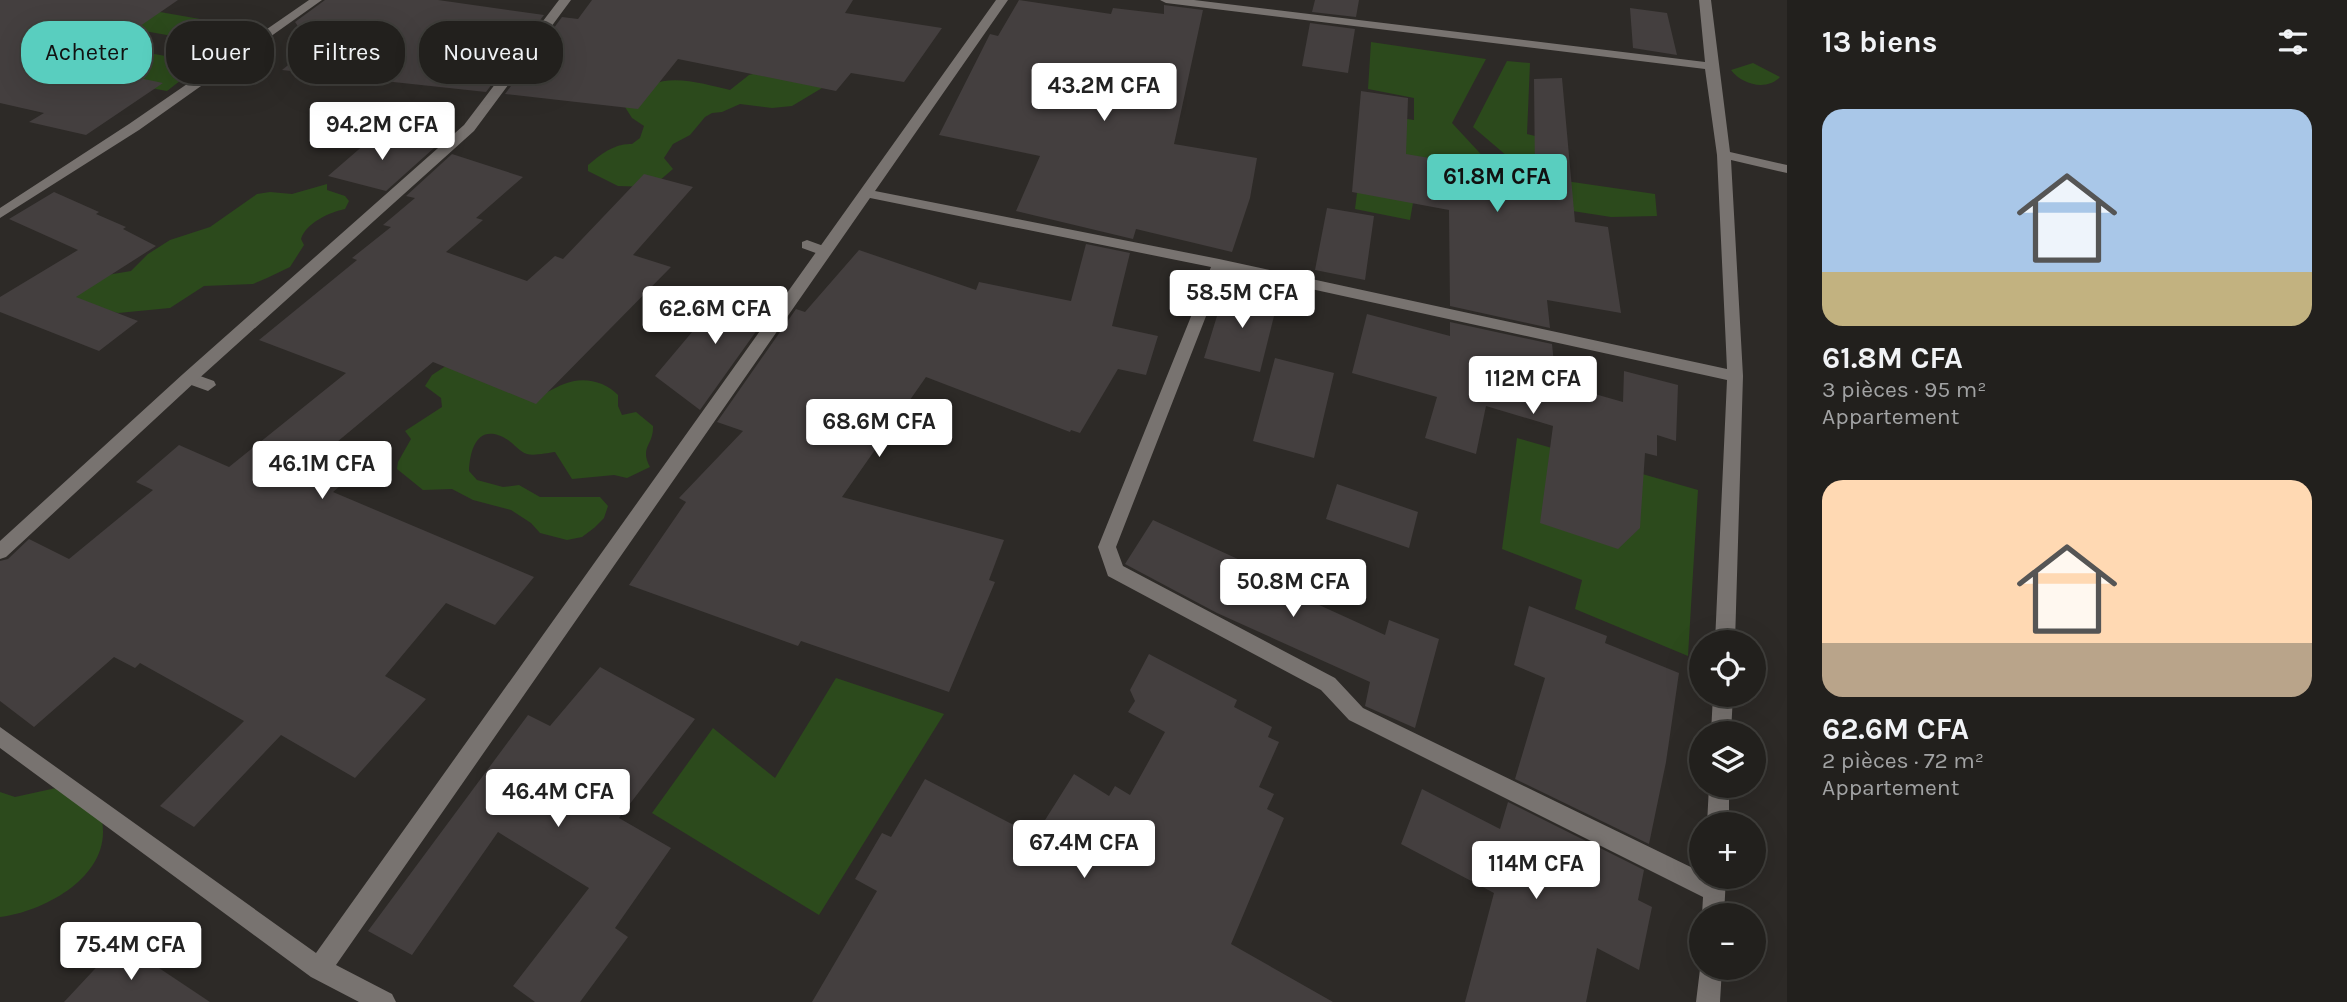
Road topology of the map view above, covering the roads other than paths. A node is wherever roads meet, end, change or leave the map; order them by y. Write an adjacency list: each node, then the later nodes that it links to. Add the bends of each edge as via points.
1 (316, 0): 10 (street)
2 (565, 0): 13 (street, via 469,128)
3 (1002, 0): 9 (street)
4 (1166, 0): 6 (street)
5 (1705, 0): 6 (street)
6 (1711, 66): 7 (street)
7 (1724, 155): 8 (street); 12 (street)
8 (1787, 169)
9 (865, 193): 11 (street); 19 (street, via 816,248)
10 (0, 214)
11 (1219, 264): 12 (street); 18 (street, via 1107,547 1115,571 1328,684 1356,714)
12 (1735, 376): 16 (street)
13 (188, 378): 14 (street); 15 (street)
14 (208, 385)
15 (0, 552)
16 (1725, 630)
17 (0, 736): 19 (street)
18 (1689, 872)
19 (318, 970): 21 (street)
20 (1709, 980): 22 (street)
21 (384, 1002)
22 (1708, 1002)

